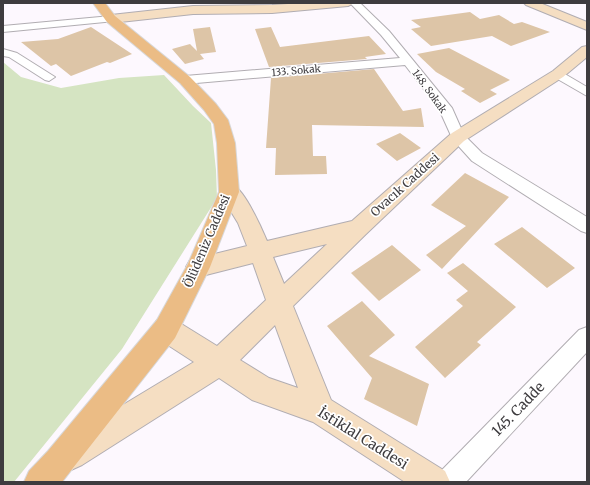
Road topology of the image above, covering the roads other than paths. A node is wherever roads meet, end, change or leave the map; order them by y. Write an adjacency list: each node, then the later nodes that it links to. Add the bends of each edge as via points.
1 (348, 3): 4 (main road)
2 (355, 3): 10 (street, 148. Sokak)
3 (530, 3): 6 (main road)
4 (271, 6): 5 (main road)
5 (105, 11): 7 (street); 13 (main road, Ölüdeniz Caddesi)
6 (587, 26)
7 (3, 29)
8 (587, 50): 11 (main road, Ovacık Caddesi)
9 (3, 52): 12 (street, via 13,55)
10 (408, 61): 13 (street, 133. Sokak); 15 (street, 148. Sokak, via 445,108)
11 (558, 74): 14 (street); 15 (main road, Ovacık Caddesi)
12 (49, 77)
13 (184, 80): 16 (main road, Ölüdeniz Caddesi, via 210,107 222,124 226,143)
14 (587, 92)
15 (458, 137): 17 (street, 148. Sokak, via 477,157); 18 (main road, Ovacık Caddesi)
16 (229, 192): 19 (main road, via 248,221); 20 (main road, Ölüdeniz Caddesi)
17 (587, 226)
18 (358, 228): 19 (main road, Ovacık Caddesi); 21 (main road)
19 (260, 251): 20 (main road, Ovacık Caddesi); 21 (main road)
20 (198, 267): 22 (main road, Ölüdeniz Caddesi)
21 (280, 302): 24 (main road); 25 (main road)
22 (166, 329): 24 (main road, İstiklal Caddesi); 26 (main road, Ölüdeniz Caddesi)
23 (587, 336): 29 (street, 145. Cadde)
24 (218, 363): 25 (main road, İstiklal Caddesi, via 262,390); 26 (main road)
25 (321, 410): 28 (main road, İstiklal Caddesi)
26 (59, 462): 27 (main road, Ölüdeniz Caddesi)
27 (40, 482)
28 (434, 482)
29 (448, 482)

